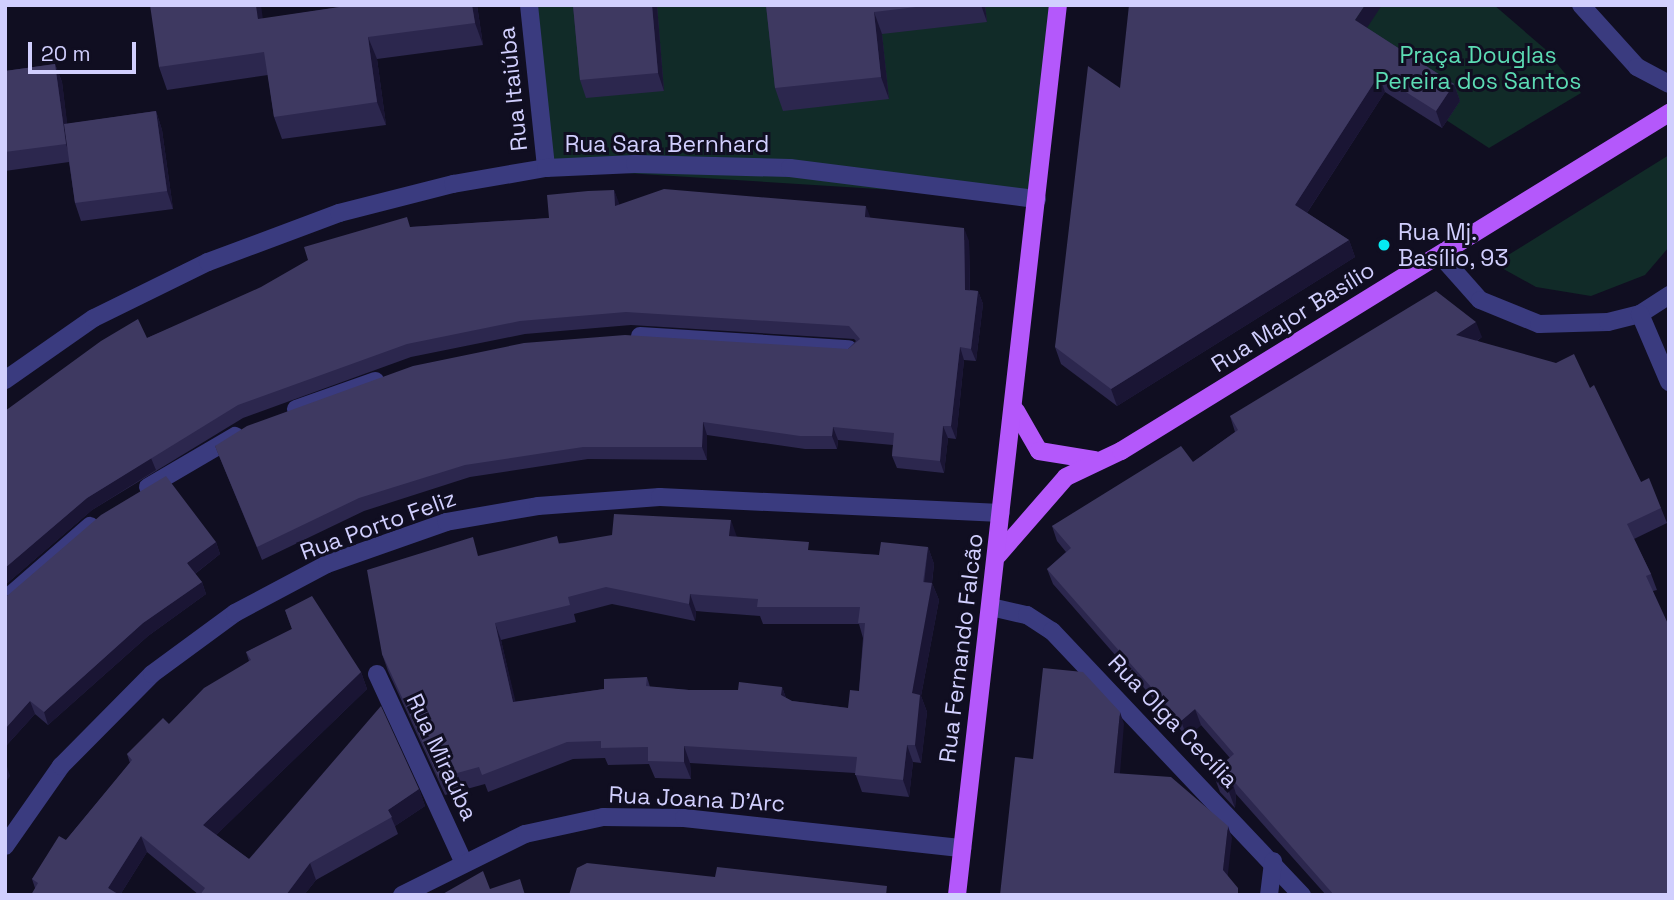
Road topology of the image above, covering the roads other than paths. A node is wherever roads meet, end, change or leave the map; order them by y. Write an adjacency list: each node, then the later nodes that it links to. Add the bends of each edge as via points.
1 (529, 5): 6 (street, Rua Itaiúba)
2 (1058, 5): 7 (main road, Rua Fernando Falcão)
3 (1581, 5): 4 (street, via 1637,67)
4 (1669, 84)
5 (1669, 113): 8 (main road, Rua Major Basílio)
6 (546, 168): 7 (street, Rua Sara Bernhard, via 790,168); 14 (street, Rua Sara Bernhard, via 339,213 208,262 94,318)
7 (1037, 199): 16 (main road, Rua Fernando Falcão)
8 (1440, 255): 10 (street, via 1480,300 1520,320 1564,326); 17 (main road, Rua Major Basílio)
9 (1669, 295): 10 (street)
10 (1640, 314): 15 (street)
11 (617, 337): 12 (street)
12 (853, 350)
13 (392, 375): 18 (street, via 266,422)
14 (5, 380)
15 (1669, 382)
16 (1014, 406): 17 (main road, Rua Fernando Falcão, via 1024,435 1039,452 1079,462); 20 (main road, Rua Fernando Falcão)
17 (1121, 451): 21 (main road, Rua Major Basílio, via 1047,493)
18 (130, 498)
19 (110, 512): 22 (street)
20 (1001, 513): 21 (main road, Rua Fernando Falcão); 25 (street, Rua Porto Feliz, via 660,497 538,506 446,522 327,565 235,613 152,674 61,766)
21 (996, 558): 23 (main road, Rua Fernando Falcão)
22 (5, 600)
23 (991, 607): 26 (main road, Rua Fernando Falcão); 28 (street, Rua Olga Cecília, via 1027,615 1052,631)
24 (377, 674): 27 (street, Rua Miraúba)
25 (5, 846)
26 (961, 848): 27 (street, Rua Joana D'Arc, via 684,818 603,817 525,834); 30 (main road, Rua Fernando Falcão)
27 (463, 861): 29 (street, Rua Joana D'Arc)
28 (1273, 861): 31 (street); 32 (street, Rua Olga Cecília)
29 (402, 895)
30 (957, 895)
31 (1269, 895)
32 (1302, 895)

